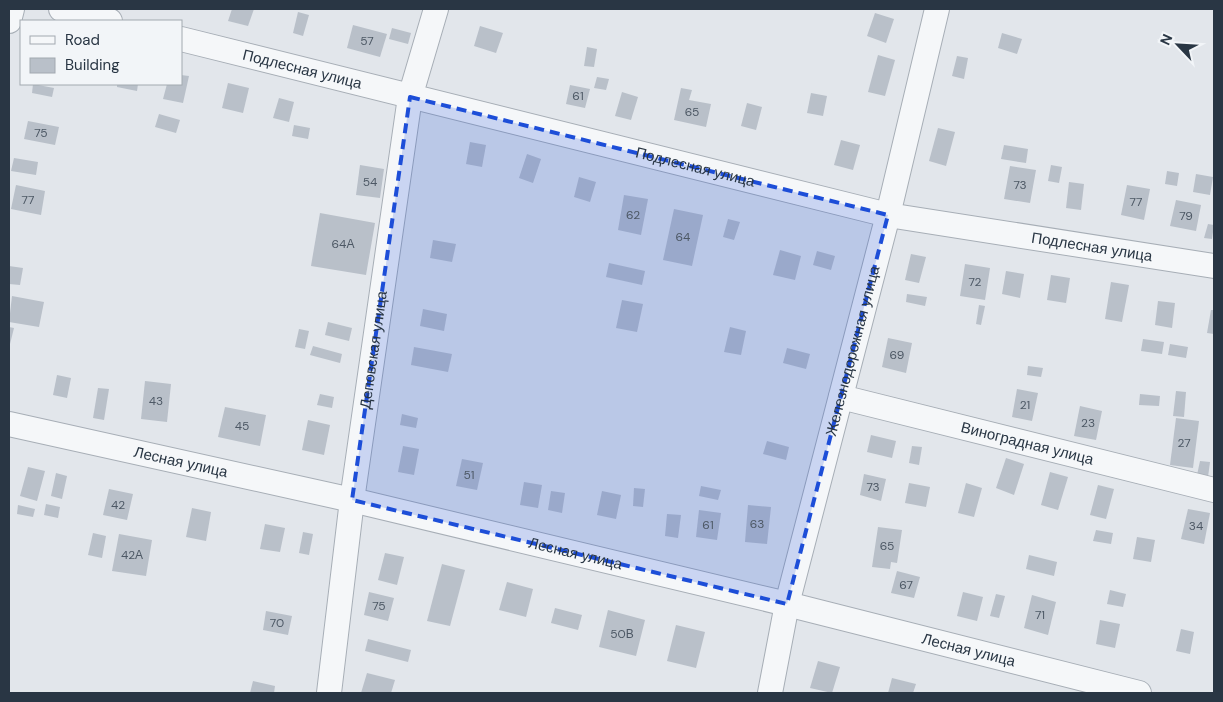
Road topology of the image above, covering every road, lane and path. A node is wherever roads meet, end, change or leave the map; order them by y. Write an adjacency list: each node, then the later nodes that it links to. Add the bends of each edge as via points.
1 (12, 9): 6 (street)
2 (61, 9): 5 (street)
3 (436, 9): 8 (street, Деповская улица)
4 (937, 9): 9 (street, Железнодорожная улица)
5 (106, 20)
6 (9, 21)
7 (182, 39): 8 (street, Подлесная улица)
8 (410, 97): 9 (street, Подлесная улица); 14 (street, Деповская улица)
9 (888, 215): 10 (street, Подлесная улица); 11 (street, Железнодорожная улица)
10 (1214, 266)
11 (841, 397): 13 (street, Виноградная улица); 15 (street, Железнодорожная улица)
12 (9, 424): 14 (street, Лесная улица)
13 (1214, 490)
14 (352, 500): 15 (street, Лесная улица); 16 (street, Деповская улица)
15 (787, 604): 17 (street, Железнодорожная улица); 18 (street, Лесная улица)
16 (328, 693)
17 (770, 693)
18 (1139, 693)

